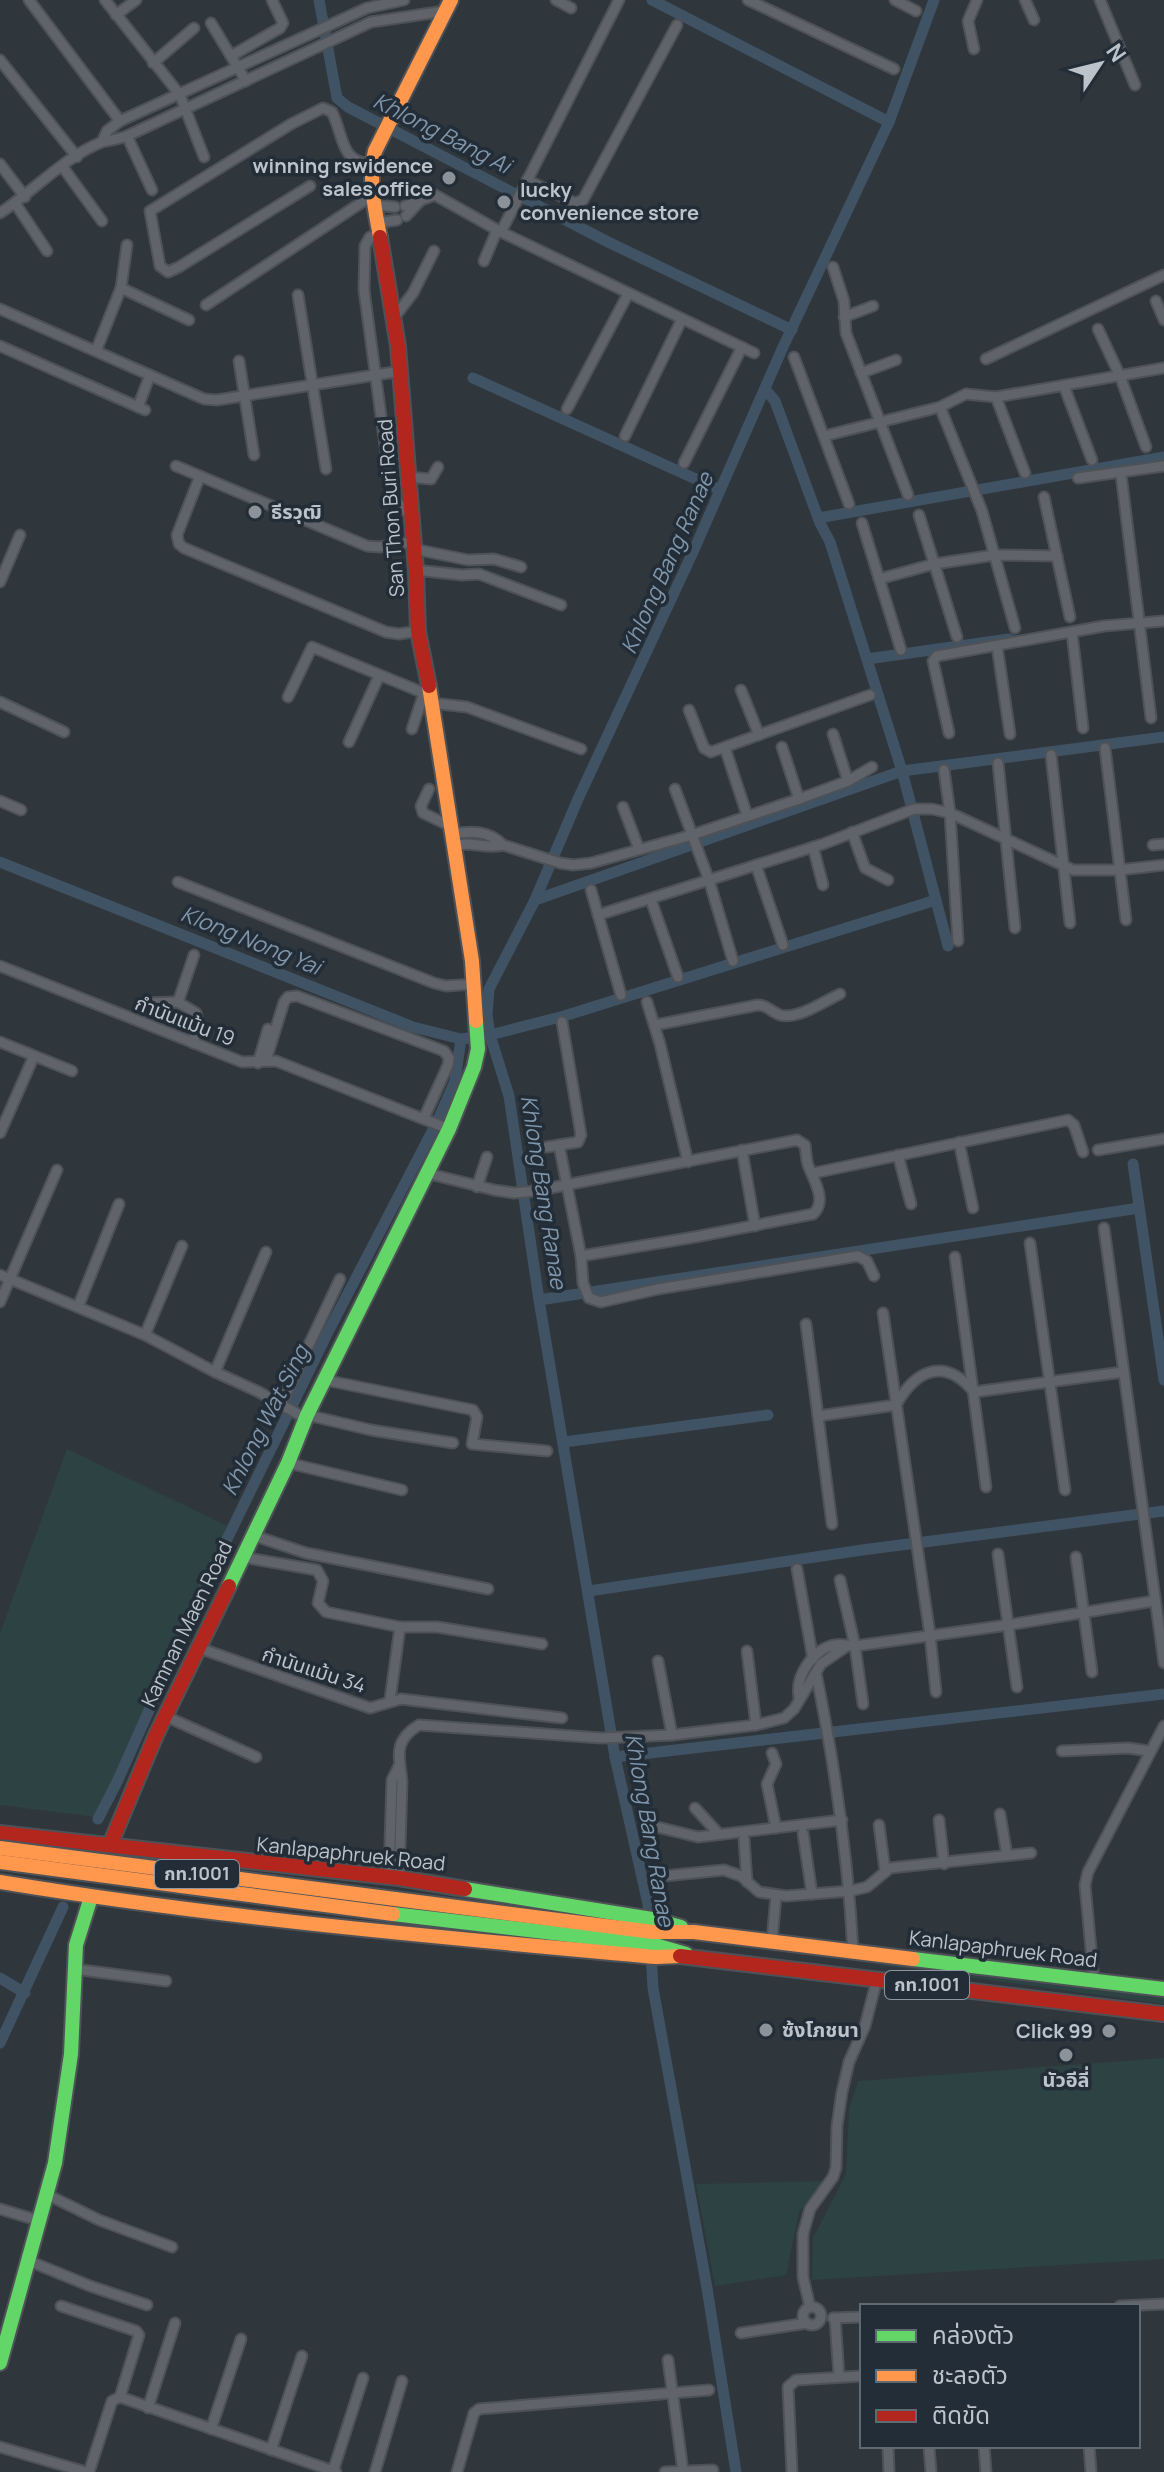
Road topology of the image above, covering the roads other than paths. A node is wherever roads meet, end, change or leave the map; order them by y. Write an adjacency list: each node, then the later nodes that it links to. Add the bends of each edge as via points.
1 (29, 0): 33 (street)
2 (105, 0): 17 (street)
3 (136, 0): 17 (street)
4 (272, 0): 24 (street, via 283,23 280,28)
5 (404, 0): 13 (street)
6 (556, 0): 15 (street)
7 (619, 0): 41 (street)
8 (748, 0): 28 (street)
9 (895, 0): 16 (street)
10 (977, 0): 23 (street, via 968,21)
11 (1025, 0): 19 (street)
12 (1100, 0): 30 (street)
13 (381, 4): 18 (street); 27 (street)
14 (448, 5): 18 (street); 39 (main road, San Thon Buri Road)
15 (571, 8)
16 (916, 11)
17 (116, 15): 26 (street)
18 (384, 18): 29 (street)
19 (1034, 20)
20 (211, 23): 24 (street)
21 (677, 25): 41 (street, via 583,200 575,203)
22 (194, 28): 26 (street)
23 (974, 49)
24 (231, 56): 27 (street)
25 (0, 60): 36 (street)
26 (153, 63): 31 (street)
27 (239, 67): 29 (street); 31 (street)
28 (894, 69)
29 (246, 81): 32 (street)
30 (1135, 85)
31 (180, 95): 32 (street); 33 (street)
32 (185, 108): 34 (street); 37 (street)
33 (120, 121): 35 (street)
34 (127, 136): 35 (street); 43 (street)
35 (102, 142): 36 (street)
36 (77, 157): 40 (street)
37 (204, 157)
38 (0, 164): 44 (street)
39 (372, 164): 42 (street, via 349,156 332,112 323,108 154,207 149,218 160,266 168,272 179,267); 45 (main road, San Thon Buri Road)
40 (62, 166): 44 (street); 49 (street)
41 (527, 180): 51 (street)
42 (310, 186)
43 (152, 190)
44 (25, 197): 46 (street)
45 (373, 200): 47 (street); 50 (main road, San Thon Buri Road); 64 (street)
46 (15, 203): 48 (street); 53 (street)
47 (401, 212): 50 (street); 51 (street, via 435,195)
48 (0, 213)
49 (102, 221)
50 (378, 229): 55 (street, via 366,240); 58 (main road, San Thon Buri Road)
51 (499, 231): 56 (street); 61 (street)
52 (127, 245): 60 (street)
53 (47, 251)
54 (434, 251): 68 (street)
55 (365, 259): 58 (street); 85 (street)
56 (484, 261)
57 (833, 267): 67 (street)
58 (384, 268): 68 (main road, San Thon Buri Road)
59 (1164, 275): 78 (street)
60 (121, 288): 70 (street); 75 (street)
61 (628, 294): 69 (street); 92 (street)
62 (298, 295): 87 (street)
63 (1156, 301): 71 (street)
64 (206, 305)
65 (873, 306): 67 (street)
66 (0, 309): 75 (street)
67 (844, 317): 83 (street)
68 (393, 319): 82 (main road, San Thon Buri Road)
69 (682, 319): 74 (street); 94 (street)
70 (189, 320)
71 (1164, 320)
72 (1098, 329): 86 (street)
73 (0, 346): 84 (street, via 142,408)
74 (742, 347): 76 (street); 99 (street)
75 (96, 351): 84 (street)
76 (754, 353)
77 (794, 357): 95 (street)
78 (986, 359)
79 (896, 360): 83 (street)
80 (239, 361): 89 (street)
81 (1164, 368): 86 (street)
82 (401, 371): 85 (street); 107 (main road, San Thon Buri Road)
83 (861, 373): 93 (street)
84 (150, 375): 89 (street, via 204,399)
85 (375, 375): 87 (street); 113 (street, via 392,497)
86 (1120, 376): 88 (street); 96 (street)
87 (313, 385): 89 (street); 103 (street)
88 (1064, 386): 90 (street); 98 (street)
89 (245, 395): 97 (street)
90 (996, 397): 91 (street, via 966,394); 104 (street)
91 (940, 407): 93 (street); 118 (street)
92 (567, 409)
93 (879, 422): 95 (street); 109 (street)
94 (625, 436)
95 (824, 436): 111 (street)
96 (1146, 447)
97 (254, 455)
98 (1092, 460)
99 (684, 463)
100 (176, 466): 106 (street)
101 (1164, 466): 105 (street)
102 (438, 467): 107 (street, via 431,479)
103 (326, 469)
104 (1025, 473)
105 (1121, 474): 108 (street); 129 (street)
106 (200, 476): 116 (street, via 367,546); 131 (street, via 177,535 184,548 386,632)
107 (408, 477): 113 (main road, San Thon Buri Road)
108 (1078, 478)
109 (908, 495)
110 (1044, 497): 120 (street)
111 (849, 504)
112 (919, 515): 121 (street)
113 (411, 516): 116 (main road, San Thon Buri Road)
114 (862, 523): 124 (street)
115 (20, 535): 119 (street)
116 (413, 545): 122 (street); 123 (main road, San Thon Buri Road)
117 (0, 551): 119 (street)
118 (995, 555): 120 (street); 121 (street); 130 (street)
119 (11, 556): 125 (street)
120 (1057, 556): 127 (street)
121 (935, 564): 124 (street); 133 (street)
122 (521, 567)
123 (416, 570): 126 (street, via 479,574); 131 (main road, San Thon Buri Road)
124 (879, 579): 135 (street)
125 (0, 582)
126 (561, 605)
127 (1070, 617)
128 (1164, 621): 129 (street)
129 (1140, 624): 132 (street); 143 (street)
130 (1015, 628)
131 (418, 631): 140 (main road, San Thon Buri Road)
132 (1072, 633): 134 (street); 144 (street)
133 (957, 637)
134 (997, 646): 147 (street, via 948,653 933,661); 149 (street)
135 (901, 650)
136 (379, 676): 139 (street, via 312,647); 140 (street); 151 (street)
137 (741, 690): 150 (street)
138 (870, 695): 150 (street)
139 (288, 697)
140 (429, 698): 145 (street); 155 (street); 170 (main road, San Thon Buri Road)
141 (0, 702): 146 (street)
142 (689, 710): 153 (street, via 704,748)
143 (1151, 718)
144 (1083, 728)
145 (412, 729)
146 (64, 732)
147 (949, 733)
148 (833, 734): 160 (street)
149 (1010, 734)
150 (759, 735): 153 (street)
151 (349, 742)
152 (782, 747): 163 (street)
153 (725, 748): 168 (street)
154 (1105, 748): 178 (street)
155 (581, 749)
156 (1051, 755): 177 (street)
157 (998, 763): 172 (street)
158 (872, 767): 160 (street)
159 (944, 770): 167 (street)
160 (848, 781): 163 (street)
161 (429, 789): 170 (street, via 423,813)
162 (675, 789): 171 (street)
163 (799, 799): 168 (street)
164 (0, 801): 166 (street)
165 (623, 807): 174 (street)
166 (21, 810)
167 (950, 813): 169 (street, via 914,809); 172 (street); 189 (street)
168 (747, 815): 171 (street)
169 (852, 832): 173 (street); 180 (street, via 865,868)
170 (451, 835): 174 (street, via 478,832 503,845 573,865); 195 (main road, San Thon Buri Road)
171 (694, 839): 174 (street); 179 (street)
172 (1007, 839): 177 (street); 188 (street)
173 (813, 847): 175 (street); 182 (street)
174 (639, 849)
175 (756, 865): 179 (street); 190 (street)
176 (1164, 865): 178 (street)
177 (1064, 867): 178 (street); 187 (street)
178 (1119, 870): 186 (street)
179 (709, 880): 184 (street); 192 (street)
180 (888, 880)
181 (178, 882): 195 (street, via 434,983)
182 (823, 885)
183 (591, 890): 185 (street)
184 (651, 900): 185 (street); 194 (street)
185 (598, 915): 197 (street)
186 (1126, 920)
187 (1070, 923)
188 (1015, 928)
189 (958, 941)
190 (783, 945)
191 (194, 955): 198 (street)
192 (733, 961)
193 (0, 966): 206 (street, กำนันแม้น 19)
194 (678, 977)
195 (474, 984): 204 (main road, San Thon Buri Road)
196 (840, 994): 202 (street, via 788,1016 758,1005)
197 (621, 995)
198 (178, 1002): 200 (street); 206 (street, via 198,1016)
199 (647, 1002): 202 (street)
200 (141, 1003)
201 (562, 1022): 215 (street, via 581,1135 578,1142)
202 (655, 1025): 222 (street)
203 (268, 1029): 208 (street)
204 (478, 1029): 211 (main road, Kamnan Maen Road, via 474,1067)
205 (0, 1042): 207 (street)
206 (193, 1043): 208 (street, กำนันแม้น 19, via 242,1062)
207 (34, 1056): 209 (street); 212 (street)
208 (262, 1061): 210 (street, กำนันแม้น 19, via 276,1061); 210 (street, via 284,1002 297,996 444,1051 448,1065)
209 (72, 1071)
210 (426, 1119): 211 (street, กำนันแม้น 19)
211 (444, 1127): 224 (main road, Kamnan Maen Road)
212 (0, 1133)
213 (1164, 1139): 218 (street)
214 (959, 1142): 219 (street, via 1068,1120); 220 (street); 230 (street)
215 (559, 1145): 216 (street); 226 (street)
216 (547, 1147)
217 (742, 1150): 222 (street); 225 (street, via 797,1140 805,1145); 231 (street)
218 (1098, 1150)
219 (1083, 1152)
220 (898, 1155): 225 (street); 229 (street)
221 (487, 1157): 227 (street)
222 (688, 1162): 226 (street)
223 (57, 1170): 240 (street)
224 (426, 1173): 227 (street); 249 (main road, Kamnan Maen Road)
225 (814, 1173): 231 (street, via 818,1211)
226 (566, 1186): 227 (street, via 514,1193); 236 (street)
227 (477, 1187)
228 (119, 1204): 243 (street)
229 (911, 1204)
230 (973, 1208)
231 (755, 1226): 236 (street)
232 (1104, 1228): 248 (street)
233 (1030, 1243): 250 (street)
234 (182, 1246): 246 (street)
235 (266, 1252): 247 (street)
236 (581, 1256): 239 (street, via 589,1298 601,1302 858,1256)
237 (955, 1257): 251 (street)
238 (0, 1275): 240 (street)
239 (874, 1276)
240 (10, 1279): 242 (street); 243 (street)
241 (340, 1279): 253 (street)
242 (0, 1302)
243 (78, 1307): 246 (street)
244 (883, 1313): 252 (street)
245 (806, 1324): 254 (street)
246 (145, 1335): 247 (street)
247 (215, 1372): 253 (street)
248 (1123, 1372): 250 (street); 269 (street)
249 (325, 1380): 253 (main road, Kamnan Maen Road); 256 (street, via 473,1410 477,1417 472,1444)
250 (1049, 1383): 251 (street); 260 (street)
251 (974, 1392): 252 (street, via 959,1377 920,1375); 258 (street)
252 (896, 1405): 254 (street); 273 (street)
253 (295, 1411): 255 (street); 257 (main road, Kamnan Maen Road)
254 (818, 1416): 261 (street)
255 (453, 1443)
256 (547, 1451)
257 (288, 1463): 259 (street); 262 (main road, Kamnan Maen Road)
258 (986, 1487)
259 (402, 1490)
260 (1065, 1490)
261 (832, 1524)
262 (252, 1535): 264 (main road, Kamnan Maen Road); 268 (street, via 306,1553)
263 (998, 1554): 271 (street)
264 (242, 1557): 272 (street, via 312,1567 323,1581 318,1603 326,1612); 276 (main road, Kamnan Maen Road)
265 (1076, 1557): 270 (street)
266 (797, 1569): 278 (street)
267 (840, 1580): 275 (street)
268 (488, 1589)
269 (1154, 1601): 270 (street); 280 (street)
270 (1083, 1613): 271 (street); 282 (street)
271 (1008, 1625): 273 (street); 283 (street)
272 (400, 1627): 274 (street, via 437,1627); 286 (street)
273 (930, 1635): 275 (street); 284 (street)
274 (542, 1644)
275 (851, 1646): 278 (street, via 832,1645); 281 (street); 287 (street)
276 (199, 1648): 286 (street, กำนันแม้น 34, via 370,1708); 288 (main road, Kamnan Maen Road)
277 (747, 1651): 290 (street)
278 (813, 1657): 281 (street); 285 (street, via 801,1677)
279 (658, 1661): 292 (street)
280 (1164, 1663)
281 (815, 1671): 285 (street); 299 (street)
282 (1092, 1672)
283 (1017, 1687)
284 (936, 1692)
285 (799, 1697): 290 (street, via 784,1718)
286 (390, 1700): 289 (street, กำนันแม้น 34)
287 (863, 1704)
288 (165, 1716): 296 (street); 309 (main road, Kamnan Maen Road)
289 (562, 1718)
290 (756, 1725): 292 (street)
291 (1164, 1726): 294 (street)
292 (672, 1735): 318 (street, via 601,1738 419,1725 402,1739 392,1780)
293 (1062, 1751): 294 (street)
294 (1149, 1751): 334 (street, via 1088,1872)
295 (772, 1753): 303 (street, via 776,1764 767,1784)
296 (256, 1757)
297 (695, 1808): 306 (street)
298 (1000, 1814): 312 (street)
299 (842, 1820): 303 (street); 321 (street)
300 (939, 1820): 315 (street)
301 (649, 1825): 306 (street, via 698,1837)
302 (879, 1825): 316 (street)
303 (776, 1828): 306 (street)
304 (0, 1833): 307 (main road, Kanlapaphruek Road / กท.1001)
305 (803, 1833): 322 (street)
306 (719, 1834)
307 (16, 1835): 309 (main road, Kanlapaphruek Road / กท.1001); 320 (main road, via 39,1847 45,1861 36,1876)
308 (744, 1839): 319 (street)
309 (110, 1845): 313 (main road, Kanlapaphruek Road / กท.1001); 324 (main road, Kamnan Maen Road)
310 (0, 1848): 325 (main road, Kanlapaphruek Road / กท.1001, bridge)
311 (1031, 1853): 312 (street)
312 (1007, 1855): 315 (street)
313 (228, 1860): 318 (main road, Kanlapaphruek Road / กท.1001); 326 (main road, via 200,1875 192,1891 200,1904)
314 (0, 1862): 325 (main road, Kanlapaphruek Road / กท.1001, bridge)
315 (944, 1864): 316 (street)
316 (885, 1870): 321 (street, via 867,1887)
317 (654, 1877): 319 (street, via 724,1870)
318 (394, 1878): 327 (main road, Kanlapaphruek Road / กท.1001)
319 (747, 1882): 323 (street)
320 (7, 1883): 324 (main road, Kanlapaphruek Road / กท.1001)
321 (850, 1891): 322 (street); 330 (street)
322 (812, 1894): 323 (street)
323 (776, 1896): 329 (street)
324 (91, 1897): 326 (main road, Kanlapaphruek Road / กท.1001); 331 (main road)
325 (394, 1906): 327 (main road, Kanlapaphruek Road / กท.1001)
326 (218, 1912): 327 (main road, Kanlapaphruek Road / กท.1001)
327 (637, 1936): 328 (main road, Kanlapaphruek Road / กท.1001); 328 (main road, Kanlapaphruek Road / กท.1001)
328 (654, 1938): 329 (main road, Kanlapaphruek Road / กท.1001, via 694,1932); 332 (main road, Kanlapaphruek Road / กท.1001, via 690,1955)
329 (772, 1941): 330 (main road, Kanlapaphruek Road / กท.1001)
330 (853, 1951): 334 (main road, Kanlapaphruek Road / กท.1001)
331 (74, 1969): 333 (street); 337 (main road, via 71,2054)
332 (877, 1979): 336 (main road, Kanlapaphruek Road / กท.1001); 346 (street, via 842,2092 836,2168 810,2209 803,2234 803,2277)
333 (166, 1981)
334 (1094, 1981): 335 (main road, Kanlapaphruek Road / กท.1001)
335 (1164, 1989)
336 (1164, 2014)
337 (48, 2195): 339 (main road); 340 (street)
338 (0, 2209): 339 (street)
339 (40, 2221): 341 (main road)
340 (172, 2247)
341 (29, 2261): 343 (street); 356 (main road)
342 (1164, 2304): 344 (street)
343 (147, 2305)
344 (1140, 2305)
345 (61, 2306): 363 (street, via 139,2335)
346 (810, 2307): 349 (street, via 818,2308); 351 (street, via 804,2313)
347 (860, 2317): 348 (street)
348 (835, 2318): 349 (street); 357 (street)
349 (821, 2319): 351 (street, via 815,2325)
350 (175, 2323): 364 (street)
351 (807, 2323): 352 (street)
352 (741, 2333)
353 (241, 2339): 365 (street)
354 (302, 2356): 371 (street)
355 (668, 2360): 362 (street)
356 (0, 2363)
357 (839, 2376): 358 (street); 380 (street, via 796,2380 788,2387)
358 (860, 2376)
359 (363, 2378): 373 (street)
360 (402, 2381): 377 (street)
361 (709, 2390): 362 (street)
362 (671, 2393): 374 (street); 378 (street, via 479,2409)
363 (120, 2397): 364 (street); 376 (street, via 112,2401)
364 (148, 2408): 365 (street)
365 (211, 2429): 371 (street)
366 (0, 2447): 376 (street)
367 (888, 2448): 381 (street)
368 (929, 2448): 382 (street)
369 (984, 2448): 383 (street)
370 (1089, 2448): 375 (street)
371 (271, 2450): 373 (street)
372 (713, 2470): 374 (street)
373 (335, 2471)
374 (687, 2471): 379 (street)
375 (1091, 2471)
376 (88, 2472)
377 (375, 2472)
378 (457, 2472)
379 (665, 2472)
380 (792, 2472)
381 (889, 2472)
382 (931, 2472)
383 (986, 2472)

